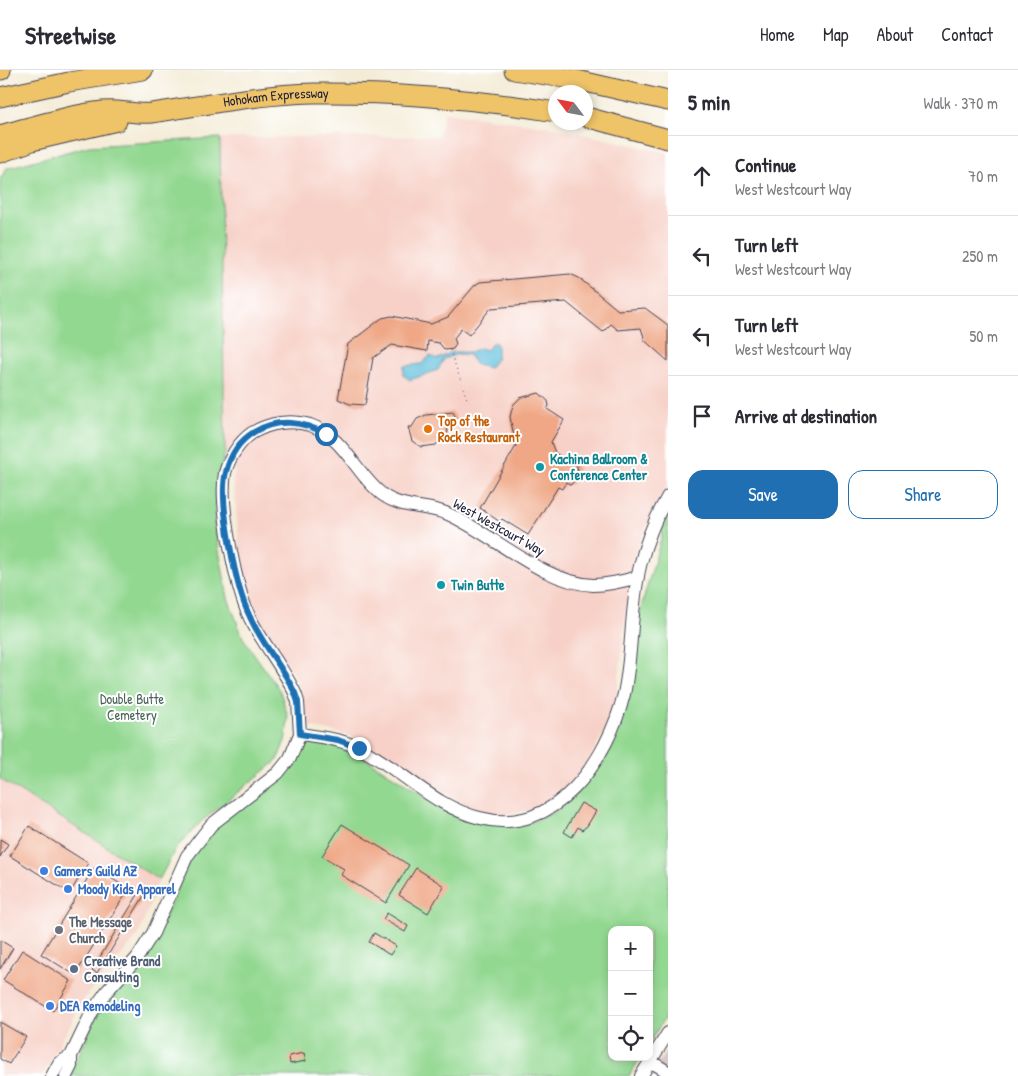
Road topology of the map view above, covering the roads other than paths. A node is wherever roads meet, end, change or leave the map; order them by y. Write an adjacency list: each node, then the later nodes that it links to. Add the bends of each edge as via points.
1 (143, 70): 3 (highway)
2 (514, 70): 4 (highway)
3 (0, 97)
4 (668, 101)
5 (548, 111): 6 (highway, Hohokam Expressway, via 502,103 406,95 312,93)
6 (150, 113): 8 (highway, Hohokam Expressway, via 105,110); 10 (highway, via 60,134)
7 (593, 119): 9 (highway)
8 (0, 135)
9 (668, 139)
10 (0, 153)
11 (668, 496): 12 (street, via 649,536)
12 (638, 577): 13 (street, via 627,674 618,714 592,765 576,787 556,806 542,813 503,821 466,814 359,748 338,740); 13 (street, West Westcourt Way, via 593,585 558,576 449,515 392,501 375,488 337,443 310,425 282,422 259,430 240,444 225,474 233,560 239,589 250,617 295,693)
13 (300, 734): 15 (street, West Westcourt Way, via 290,758 278,774 223,815 194,845 179,870 146,946 99,1001)
14 (668, 1033): 16 (street)
15 (71, 1056): 19 (street, West Westcourt Way, via 59,1064); 20 (street, West Westcourt Way, via 72,1066)
16 (653, 1056)
17 (650, 1061): 18 (street); 21 (street)
18 (668, 1072)
19 (52, 1076)
20 (66, 1076)
21 (641, 1076)

